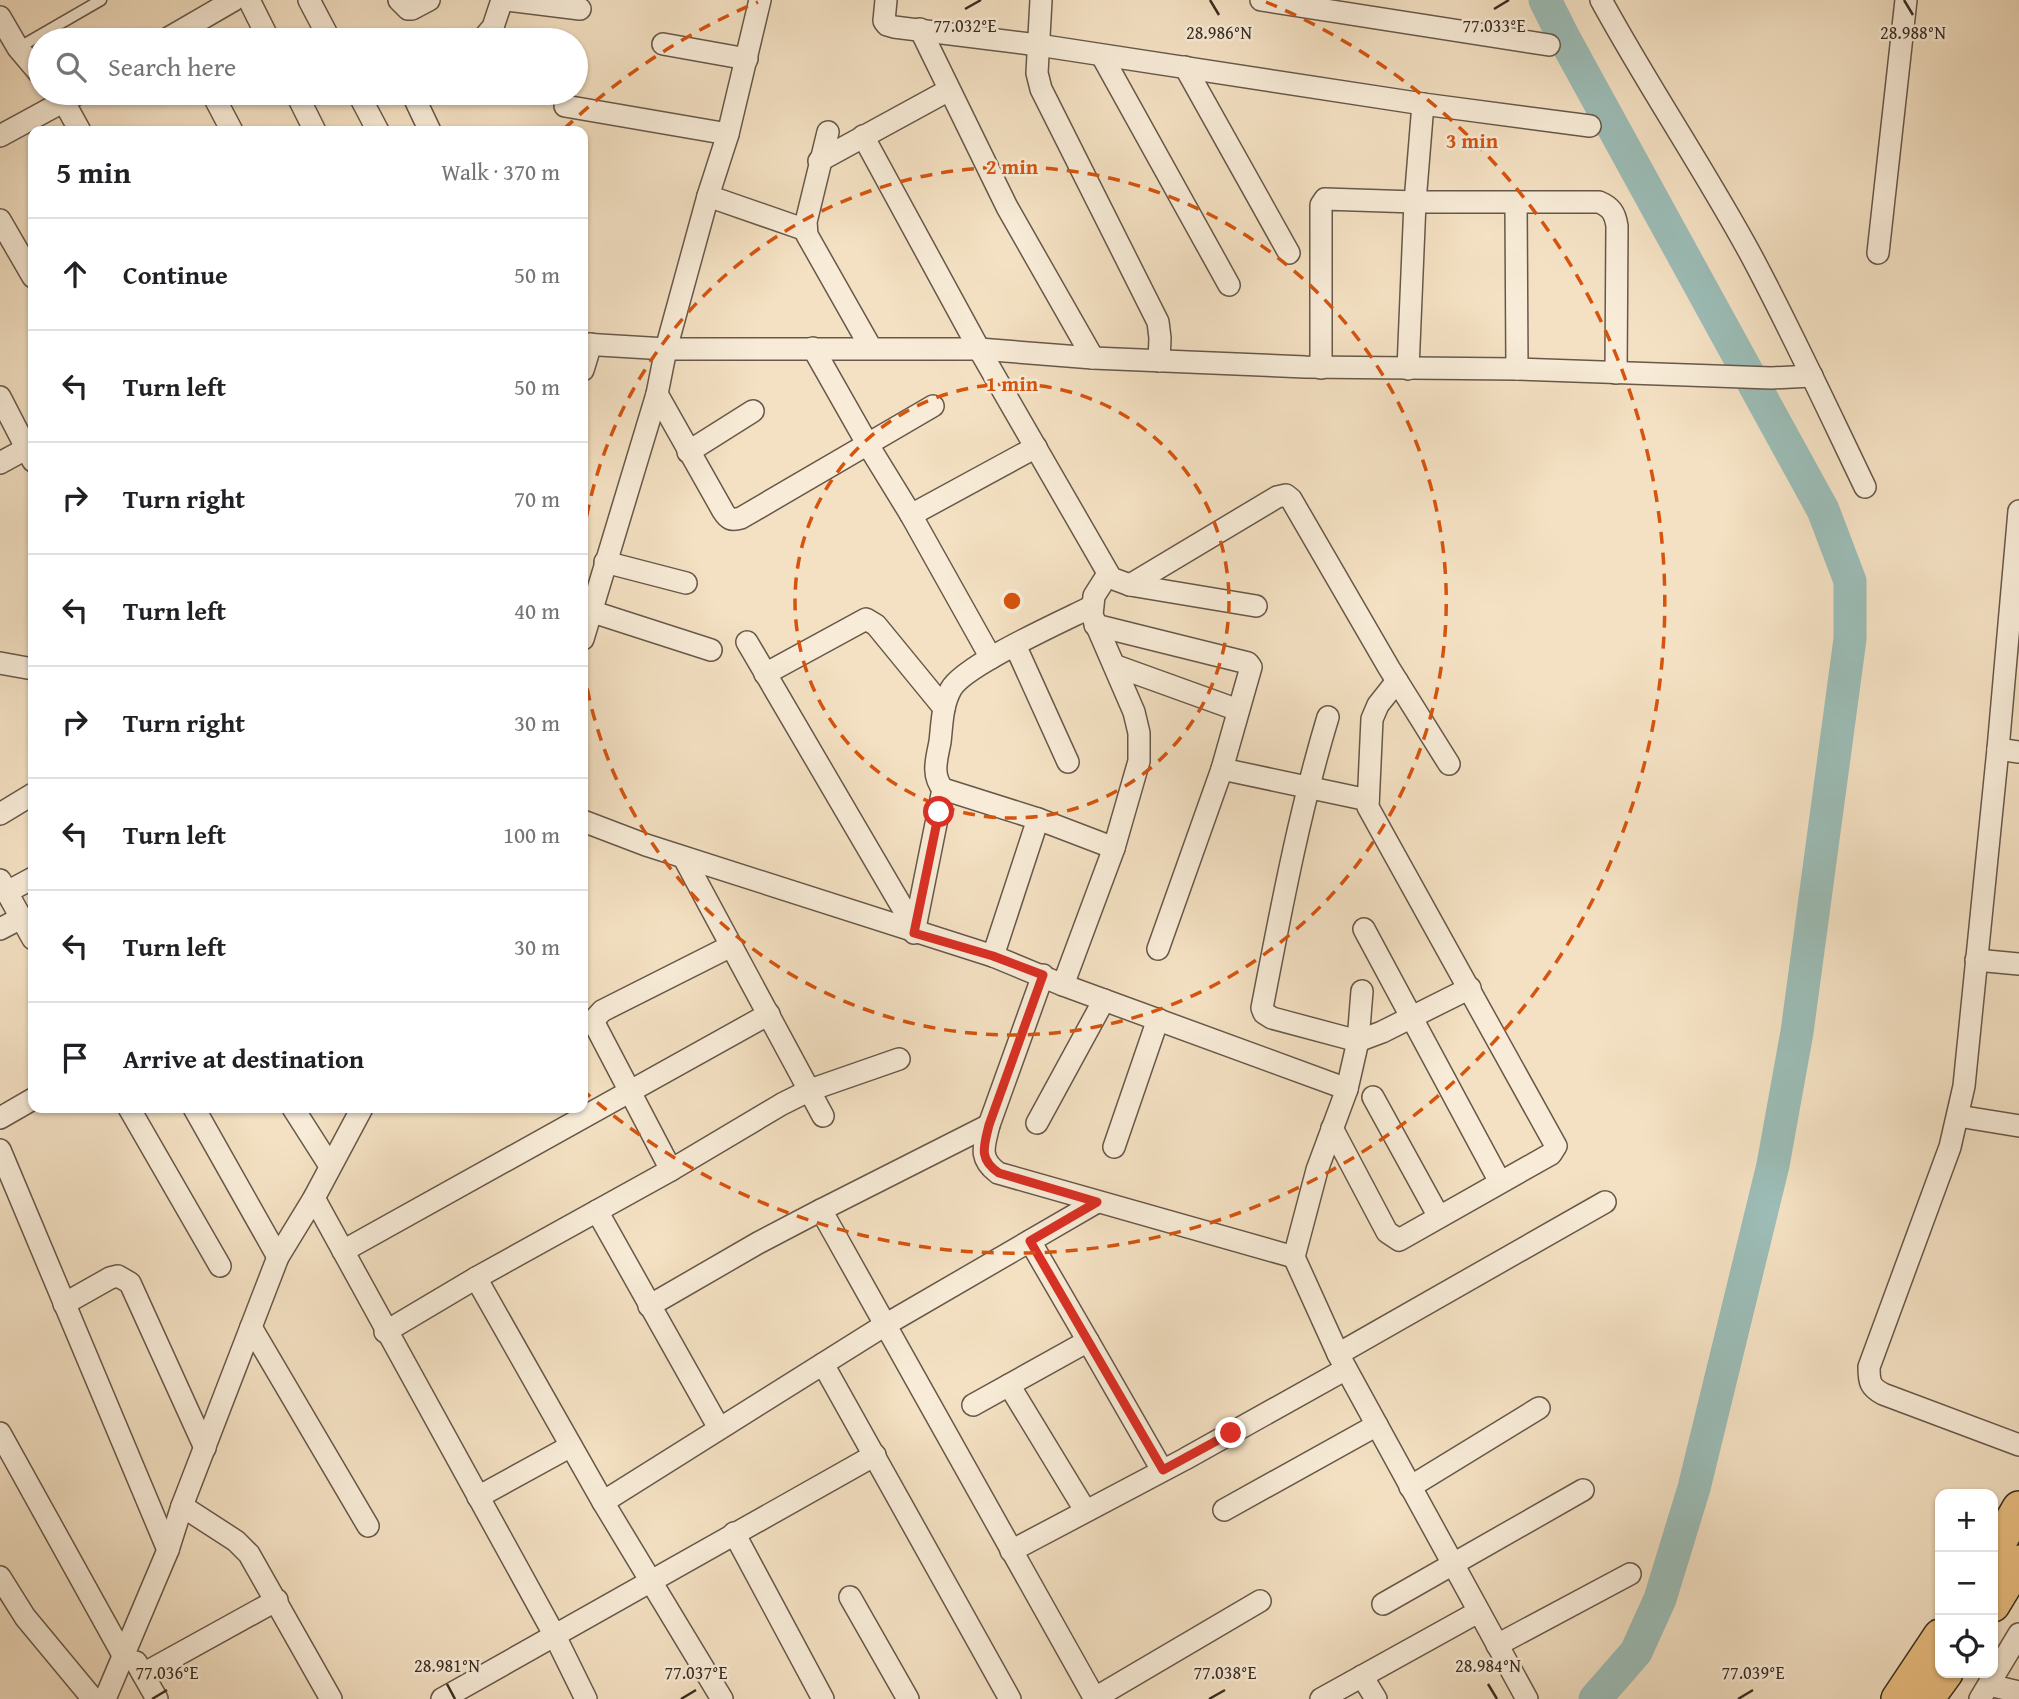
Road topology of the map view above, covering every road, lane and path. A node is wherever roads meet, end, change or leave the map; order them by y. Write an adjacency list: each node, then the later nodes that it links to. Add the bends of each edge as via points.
1 (101, 0): 17 (lane)
2 (234, 0): 18 (street)
3 (249, 0): 19 (street)
4 (309, 0): 20 (street)
5 (399, 0): 6 (street, via 408,9)
6 (429, 0)
7 (505, 0): 15 (street); 21 (street)
8 (760, 0): 29 (street)
9 (886, 0): 22 (street, via 887,25)
10 (1041, 0): 25 (street)
11 (1261, 0): 14 (street)
12 (1601, 0): 72 (street, via 1753,258)
13 (1906, 0): 58 (street)
14 (1302, 4): 26 (street)
15 (580, 9)
16 (0, 17): 27 (street)
17 (53, 28)
18 (191, 28)
19 (263, 28)
20 (324, 28)
21 (492, 28)
22 (920, 29): 25 (street); 32 (street)
23 (28, 42): 27 (lane)
24 (663, 44): 29 (street)
25 (1038, 45): 28 (street); 67 (street, via 1037,73 1050,110 1158,322)
26 (1549, 45)
27 (18, 48): 30 (street)
28 (1102, 56): 31 (street); 60 (street)
29 (747, 59): 48 (street)
30 (28, 60)
31 (1185, 67): 33 (street); 57 (street)
32 (949, 90): 50 (street); 66 (street, via 1007,207)
33 (1423, 104): 46 (street); 53 (street)
34 (51, 105): 49 (street)
35 (69, 105): 41 (street)
36 (218, 105): 42 (street)
37 (302, 105): 43 (street)
38 (365, 105): 44 (street)
39 (418, 105): 45 (street)
40 (565, 106): 48 (street)
41 (77, 126)
42 (229, 126)
43 (312, 126)
44 (376, 126)
45 (428, 126)
46 (1590, 127)
47 (828, 132): 51 (street)
48 (728, 134): 52 (street)
49 (0, 136)
50 (863, 136): 51 (street); 65 (street)
51 (819, 161): 56 (street)
52 (708, 196): 56 (street); 64 (street)
53 (1415, 202): 54 (street); 68 (street, via 1331,198 1322,202); 69 (street)
54 (1516, 203): 70 (street); 71 (street, via 1600,202 1615,216)
55 (0, 220): 59 (street)
56 (806, 229): 63 (street)
57 (1289, 253)
58 (1878, 253)
59 (28, 268)
60 (1229, 285)
61 (588, 344): 64 (street)
62 (813, 348): 63 (street); 64 (street); 77 (street)
63 (871, 348): 65 (street)
64 (666, 349): 73 (street)
65 (979, 349): 66 (street); 79 (street)
66 (1093, 358): 67 (street)
67 (1159, 361): 68 (street)
68 (1321, 368): 69 (street)
69 (1408, 369): 70 (street)
70 (1517, 369): 71 (street)
71 (1616, 373): 72 (street)
72 (1812, 376): 83 (street)
73 (657, 394): 81 (street); 86 (street)
74 (0, 397): 78 (street)
75 (933, 407): 77 (street)
76 (753, 411): 81 (street)
77 (868, 444): 81 (street, via 733,520); 85 (street)
78 (28, 446)
79 (1036, 447): 85 (street); 87 (street)
80 (28, 452): 82 (street)
81 (688, 452)
82 (0, 463)
83 (1866, 487)
84 (2019, 511): 89 (street)
85 (911, 514): 98 (street)
86 (604, 562): 88 (street); 92 (street)
87 (1108, 574): 90 (street); 93 (street, via 1094,596)
88 (686, 583)
89 (2016, 583): 107 (street)
90 (1130, 585): 91 (street); 103 (street, via 1286,495)
91 (1256, 606)
92 (590, 611): 94 (street); 97 (street)
93 (1093, 616): 96 (street); 100 (street); 105 (street, via 1248,663 1251,670)
94 (588, 619)
95 (747, 642): 102 (street)
96 (1015, 645): 98 (street); 108 (street)
97 (711, 650)
98 (990, 658): 104 (street, via 951,688)
99 (0, 663): 101 (street)
100 (1116, 666): 105 (street); 118 (street, via 1134,712 1140,746 1136,777)
101 (28, 668)
102 (765, 674): 104 (street, via 866,619 876,625); 126 (street)
103 (1397, 681): 109 (street); 114 (street, via 1372,719)
104 (944, 708): 112 (street, via 935,774)
105 (1238, 710): 110 (street)
106 (1328, 717): 111 (street)
107 (2009, 750): 130 (street)
108 (1068, 762)
109 (1449, 765)
110 (1222, 769): 111 (street); 128 (street)
111 (1307, 786): 114 (street); 140 (street, via 1262,1008 1272,1018)
112 (943, 789): 116 (street); 126 (street)
113 (28, 797): 115 (street)
114 (1368, 800): 134 (street, via 1371,815)
115 (0, 814)
116 (1038, 819): 118 (street); 129 (street)
117 (588, 823): 119 (street)
118 (1114, 848): 133 (street)
119 (684, 858): 126 (street); 127 (street)
120 (28, 879): 121 (street)
121 (3, 886): 122 (street)
122 (21, 918): 123 (street); 125 (street)
123 (0, 929)
124 (1364, 929): 138 (street)
125 (28, 930)
126 (914, 931): 129 (street)
127 (731, 946): 137 (street); 144 (street, via 597,1015 594,1027)
128 (1158, 950)
129 (993, 956): 132 (street)
130 (1976, 960): 131 (street); 152 (street)
131 (2019, 964)
132 (1043, 975): 133 (street); 155 (street)
133 (1063, 985): 136 (street)
134 (1470, 988): 138 (street); 162 (street, via 1556,1146 1551,1154)
135 (1362, 990): 140 (street)
136 (1104, 1000): 139 (street); 154 (street)
137 (769, 1014): 143 (street); 144 (street)
138 (1412, 1016): 140 (street); 162 (street)
139 (1158, 1019): 142 (street); 158 (street)
140 (1359, 1041): 142 (street)
141 (899, 1059): 143 (street)
142 (1347, 1089): 157 (street)
143 (810, 1090): 151 (street); 161 (street)
144 (629, 1091): 161 (street); 170 (street)
145 (1373, 1097): 168 (street)
146 (28, 1102): 153 (street)
147 (133, 1113): 173 (street)
148 (197, 1113): 171 (street)
149 (296, 1113): 160 (street)
150 (359, 1113): 160 (street)
151 (823, 1116)
152 (1958, 1116): 156 (street); 189 (street, via 1869,1367 1869,1381 1883,1394)
153 (0, 1118)
154 (1037, 1123)
155 (989, 1125): 164 (street, via 983,1149 990,1167); 166 (street)
156 (2019, 1126)
157 (1332, 1128): 168 (street, via 1391,1237 1405,1238); 172 (street)
158 (1114, 1147)
159 (0, 1150): 175 (street)
160 (330, 1166): 163 (street)
161 (671, 1170): 167 (street)
162 (1500, 1182): 168 (street)
163 (314, 1198): 170 (street); 171 (street)
164 (1097, 1202): 169 (street); 172 (street)
165 (1605, 1202): 181 (street)
166 (821, 1210): 176 (street); 177 (street)
167 (597, 1211): 174 (street); 176 (street)
168 (1439, 1217)
169 (1030, 1241): 177 (street); 180 (street)
170 (343, 1251): 179 (street)
171 (278, 1257): 178 (street)
172 (1294, 1257): 181 (street)
173 (220, 1266)
174 (476, 1278): 179 (street); 190 (street)
175 (64, 1304): 191 (street, via 110,1278 118,1276 130,1283); 204 (street)
176 (649, 1306): 187 (street)
177 (885, 1325): 182 (street); 205 (street)
178 (251, 1328): 191 (street); 202 (street)
179 (386, 1332): 196 (street)
180 (1088, 1341): 183 (street); 193 (street)
181 (1342, 1362): 186 (street); 193 (street)
182 (823, 1364): 187 (street); 192 (street)
183 (1009, 1385): 184 (street); 200 (street)
184 (973, 1405)
185 (1539, 1408): 194 (street)
186 (1377, 1425): 194 (street); 201 (street)
187 (719, 1428): 197 (street)
188 (0, 1433): 222 (street)
189 (2019, 1445)
190 (572, 1446): 196 (street); 197 (street)
191 (205, 1448): 198 (street)
192 (875, 1455): 203 (street); 237 (street)
193 (1163, 1470): 200 (street)
194 (1410, 1487): 208 (street)
195 (1583, 1490): 208 (street)
196 (478, 1497): 219 (street)
197 (603, 1502): 211 (street)
198 (182, 1506): 204 (street); 214 (street, via 236,1541)
199 (2019, 1508): 206 (main road)
200 (1086, 1510): 205 (street)
201 (1224, 1510)
202 (368, 1527)
203 (734, 1533): 211 (street); 235 (street)
204 (169, 1550): 222 (street)
205 (1011, 1551): 238 (street)
206 (1994, 1552)
207 (2019, 1562): 213 (main road)
208 (1452, 1564): 216 (street); 217 (street)
209 (1630, 1574): 221 (street)
210 (1, 1581): 228 (street)
211 (652, 1581): 219 (street); 234 (street)
212 (850, 1597): 236 (street)
213 (1998, 1597)
214 (276, 1600): 223 (street); 231 (street)
215 (1260, 1601): 238 (street)
216 (1383, 1604)
217 (1478, 1612): 221 (street); 224 (street)
218 (2019, 1634): 226 (street)
219 (555, 1636): 232 (street); 233 (street)
220 (1935, 1644): 242 (main road)
221 (1497, 1645): 241 (street)
222 (125, 1650): 223 (street); 229 (street)
223 (143, 1674): 230 (street)
224 (1362, 1676): 239 (street); 240 (street)
225 (1942, 1678): 243 (main road)
226 (1984, 1692): 227 (street)
227 (2019, 1692)
228 (93, 1699)
229 (105, 1699)
230 (157, 1699)
231 (331, 1699)
232 (442, 1699)
233 (586, 1699)
234 (722, 1699)
235 (822, 1699)
236 (908, 1699)
237 (1010, 1699)
238 (1095, 1699)
239 (1321, 1699)
240 (1376, 1699)
241 (1527, 1699)
242 (1898, 1699)
243 (1927, 1699)

